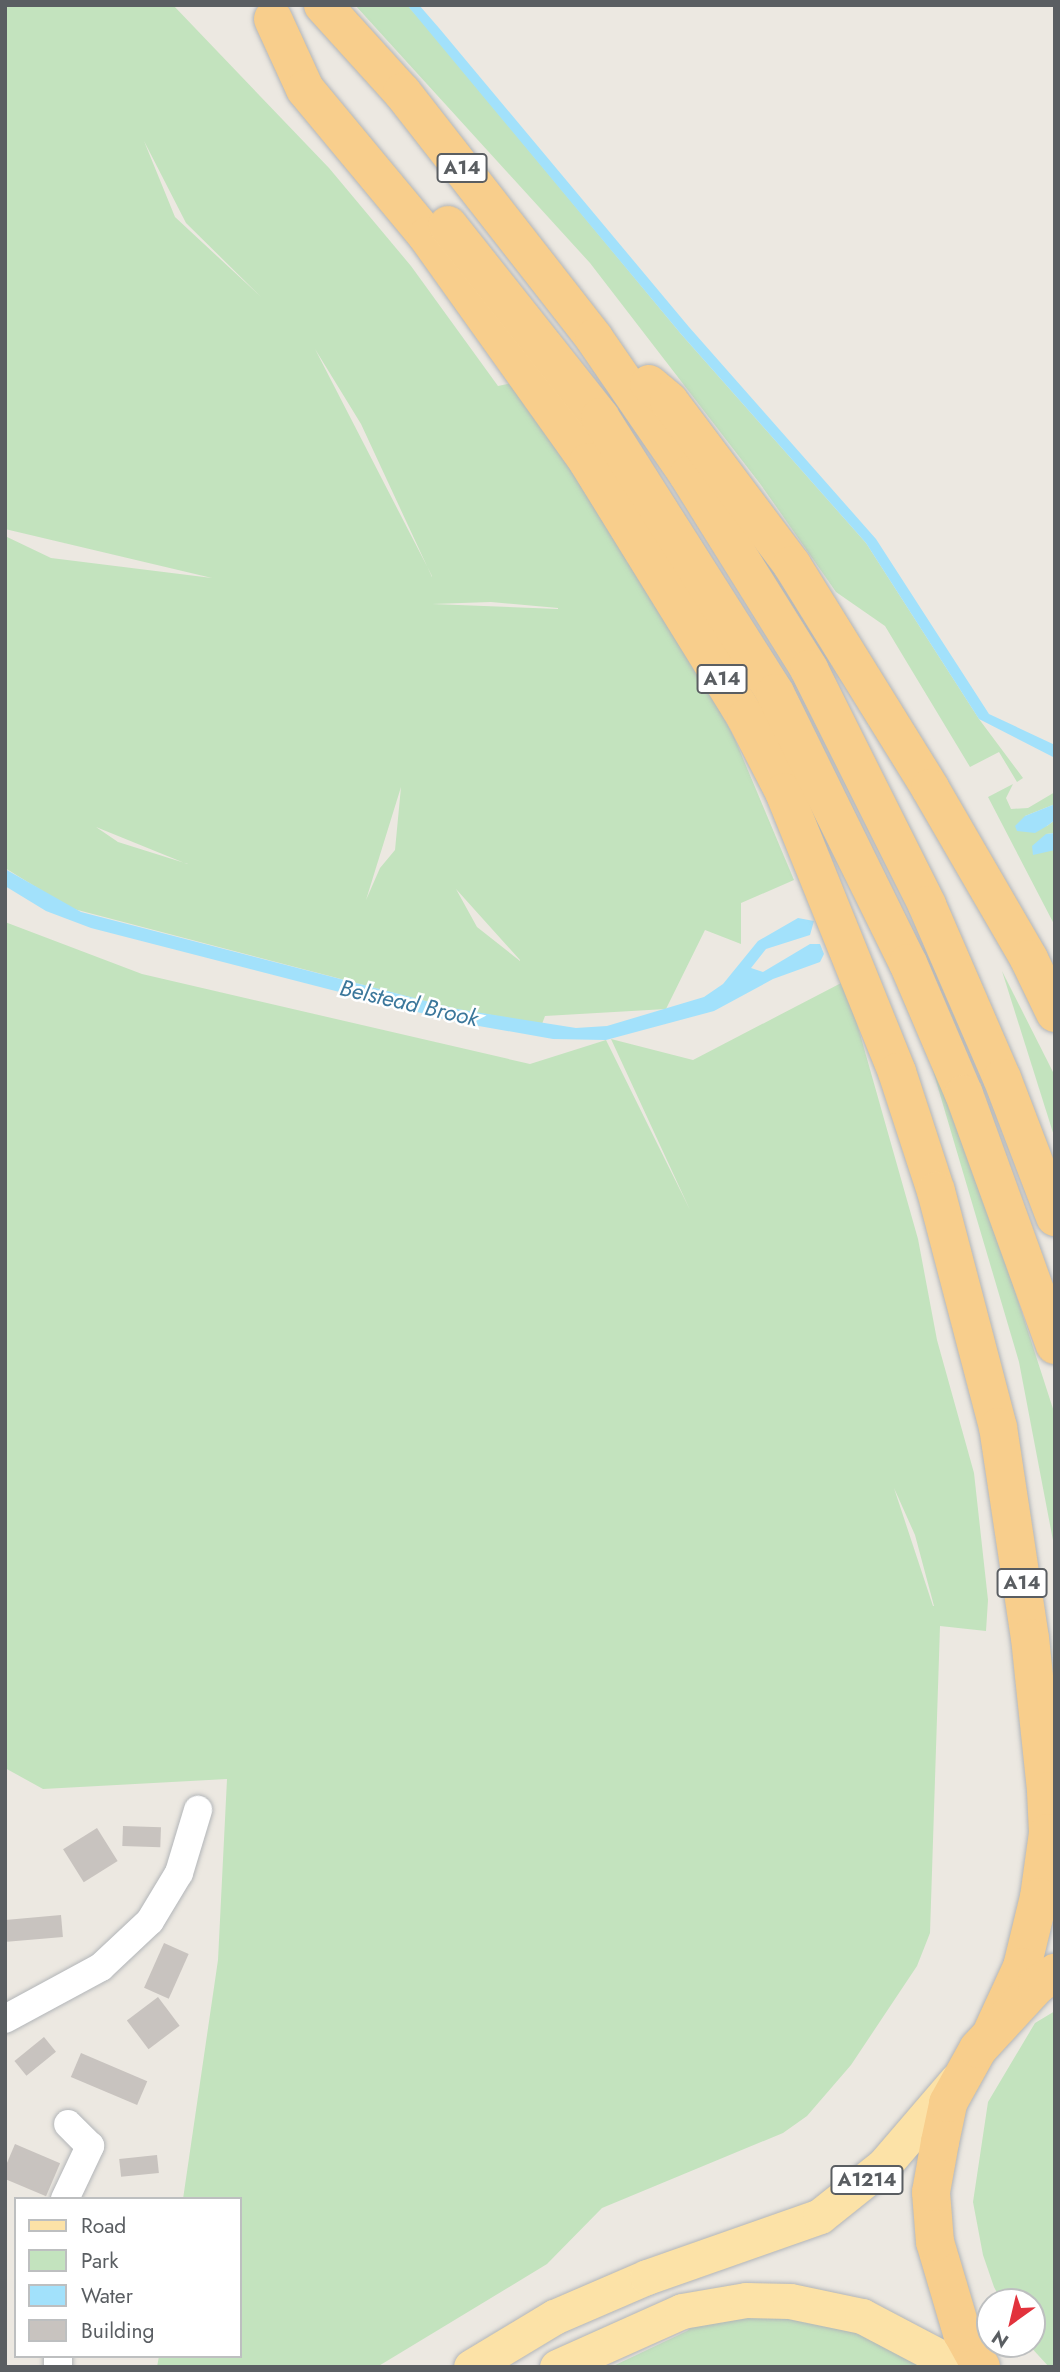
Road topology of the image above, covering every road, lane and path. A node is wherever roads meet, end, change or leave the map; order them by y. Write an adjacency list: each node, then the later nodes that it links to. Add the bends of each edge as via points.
1 (323, 5): 3 (highway, A14, via 402,92)
2 (266, 12): 6 (highway, A14, via 508,297 600,417 775,693 908,963 954,1070); 10 (highway, A14, via 305,89 428,236 588,462 746,718 784,792 897,1072 936,1191 998,1427 1030,1639 1046,1791 1048,1833 1039,1897 1022,1967)
3 (594, 338): 4 (highway, A14, via 669,401 792,565 930,788); 5 (highway, A14, via 688,475 809,669 927,905 1002,1078)
4 (1055, 1013)
5 (1055, 1217)
6 (1055, 1345)
7 (198, 1810): 9 (street, via 179,1873 150,1922 102,1967)
8 (1055, 1973): 10 (highway)
9 (5, 2019)
10 (993, 2030): 11 (highway)
11 (966, 2068): 15 (main road, A1214, via 884,2165 820,2216 660,2273 554,2317); 19 (highway, via 948,2103 931,2192 936,2242 948,2291 962,2333)
12 (68, 2124): 13 (street, via 90,2146)
13 (66, 2197)
14 (681, 2311): 16 (main road); 17 (main road); 18 (main road, via 746,2300 835,2308 894,2329)
15 (471, 2367)
16 (557, 2367)
17 (600, 2367)
18 (959, 2367)
19 (981, 2367)

